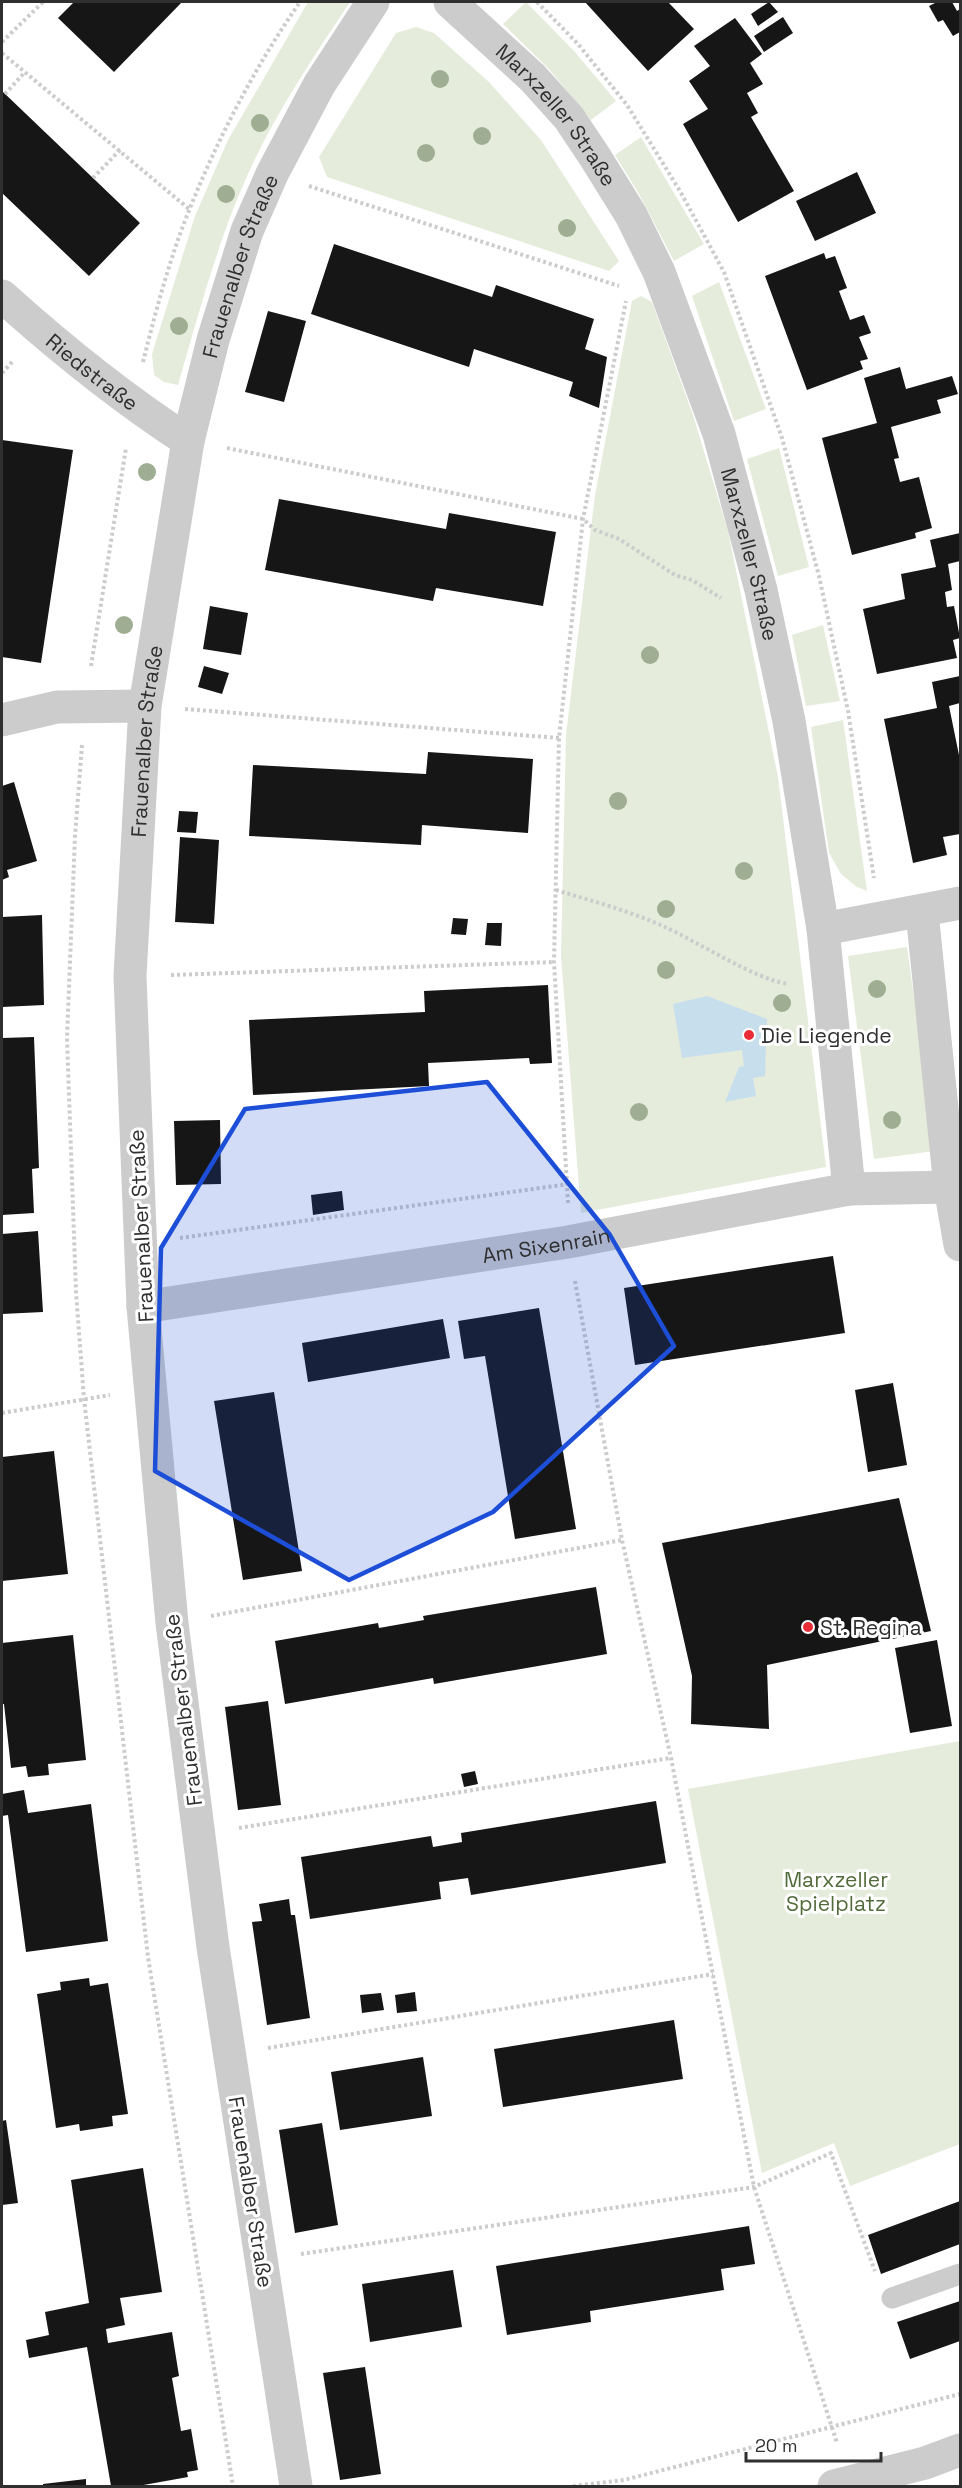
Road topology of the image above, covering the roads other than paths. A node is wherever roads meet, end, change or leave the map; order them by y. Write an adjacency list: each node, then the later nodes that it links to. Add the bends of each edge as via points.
1 (373, 2): 4 (street, Frauenalber Straße, via 319,85 272,174 243,242)
2 (450, 2): 9 (street, Marxzeller Straße, via 569,118 631,215 659,272 719,434 770,629)
3 (2, 296): 4 (street, Riedstraße, via 132,405)
4 (188, 441): 5 (street, Frauenalber Straße)
5 (145, 706): 6 (street, via 57,707); 13 (street, Frauenalber Straße, via 130,976)
6 (2, 720)
7 (960, 903): 8 (street)
8 (922, 912): 9 (street); 10 (street)
9 (823, 929): 11 (street, Marxzeller Straße)
10 (950, 1187): 11 (street, Am Sixenrain); 12 (street)
11 (849, 1189): 13 (street, Am Sixenrain, via 568,1242)
12 (960, 1245)
13 (144, 1307): 18 (street, Frauenalber Straße, via 172,1623 197,1835)
14 (960, 2274): 15 (lane)
15 (892, 2298)
16 (960, 2450): 17 (street)
17 (842, 2485)
18 (296, 2487)

